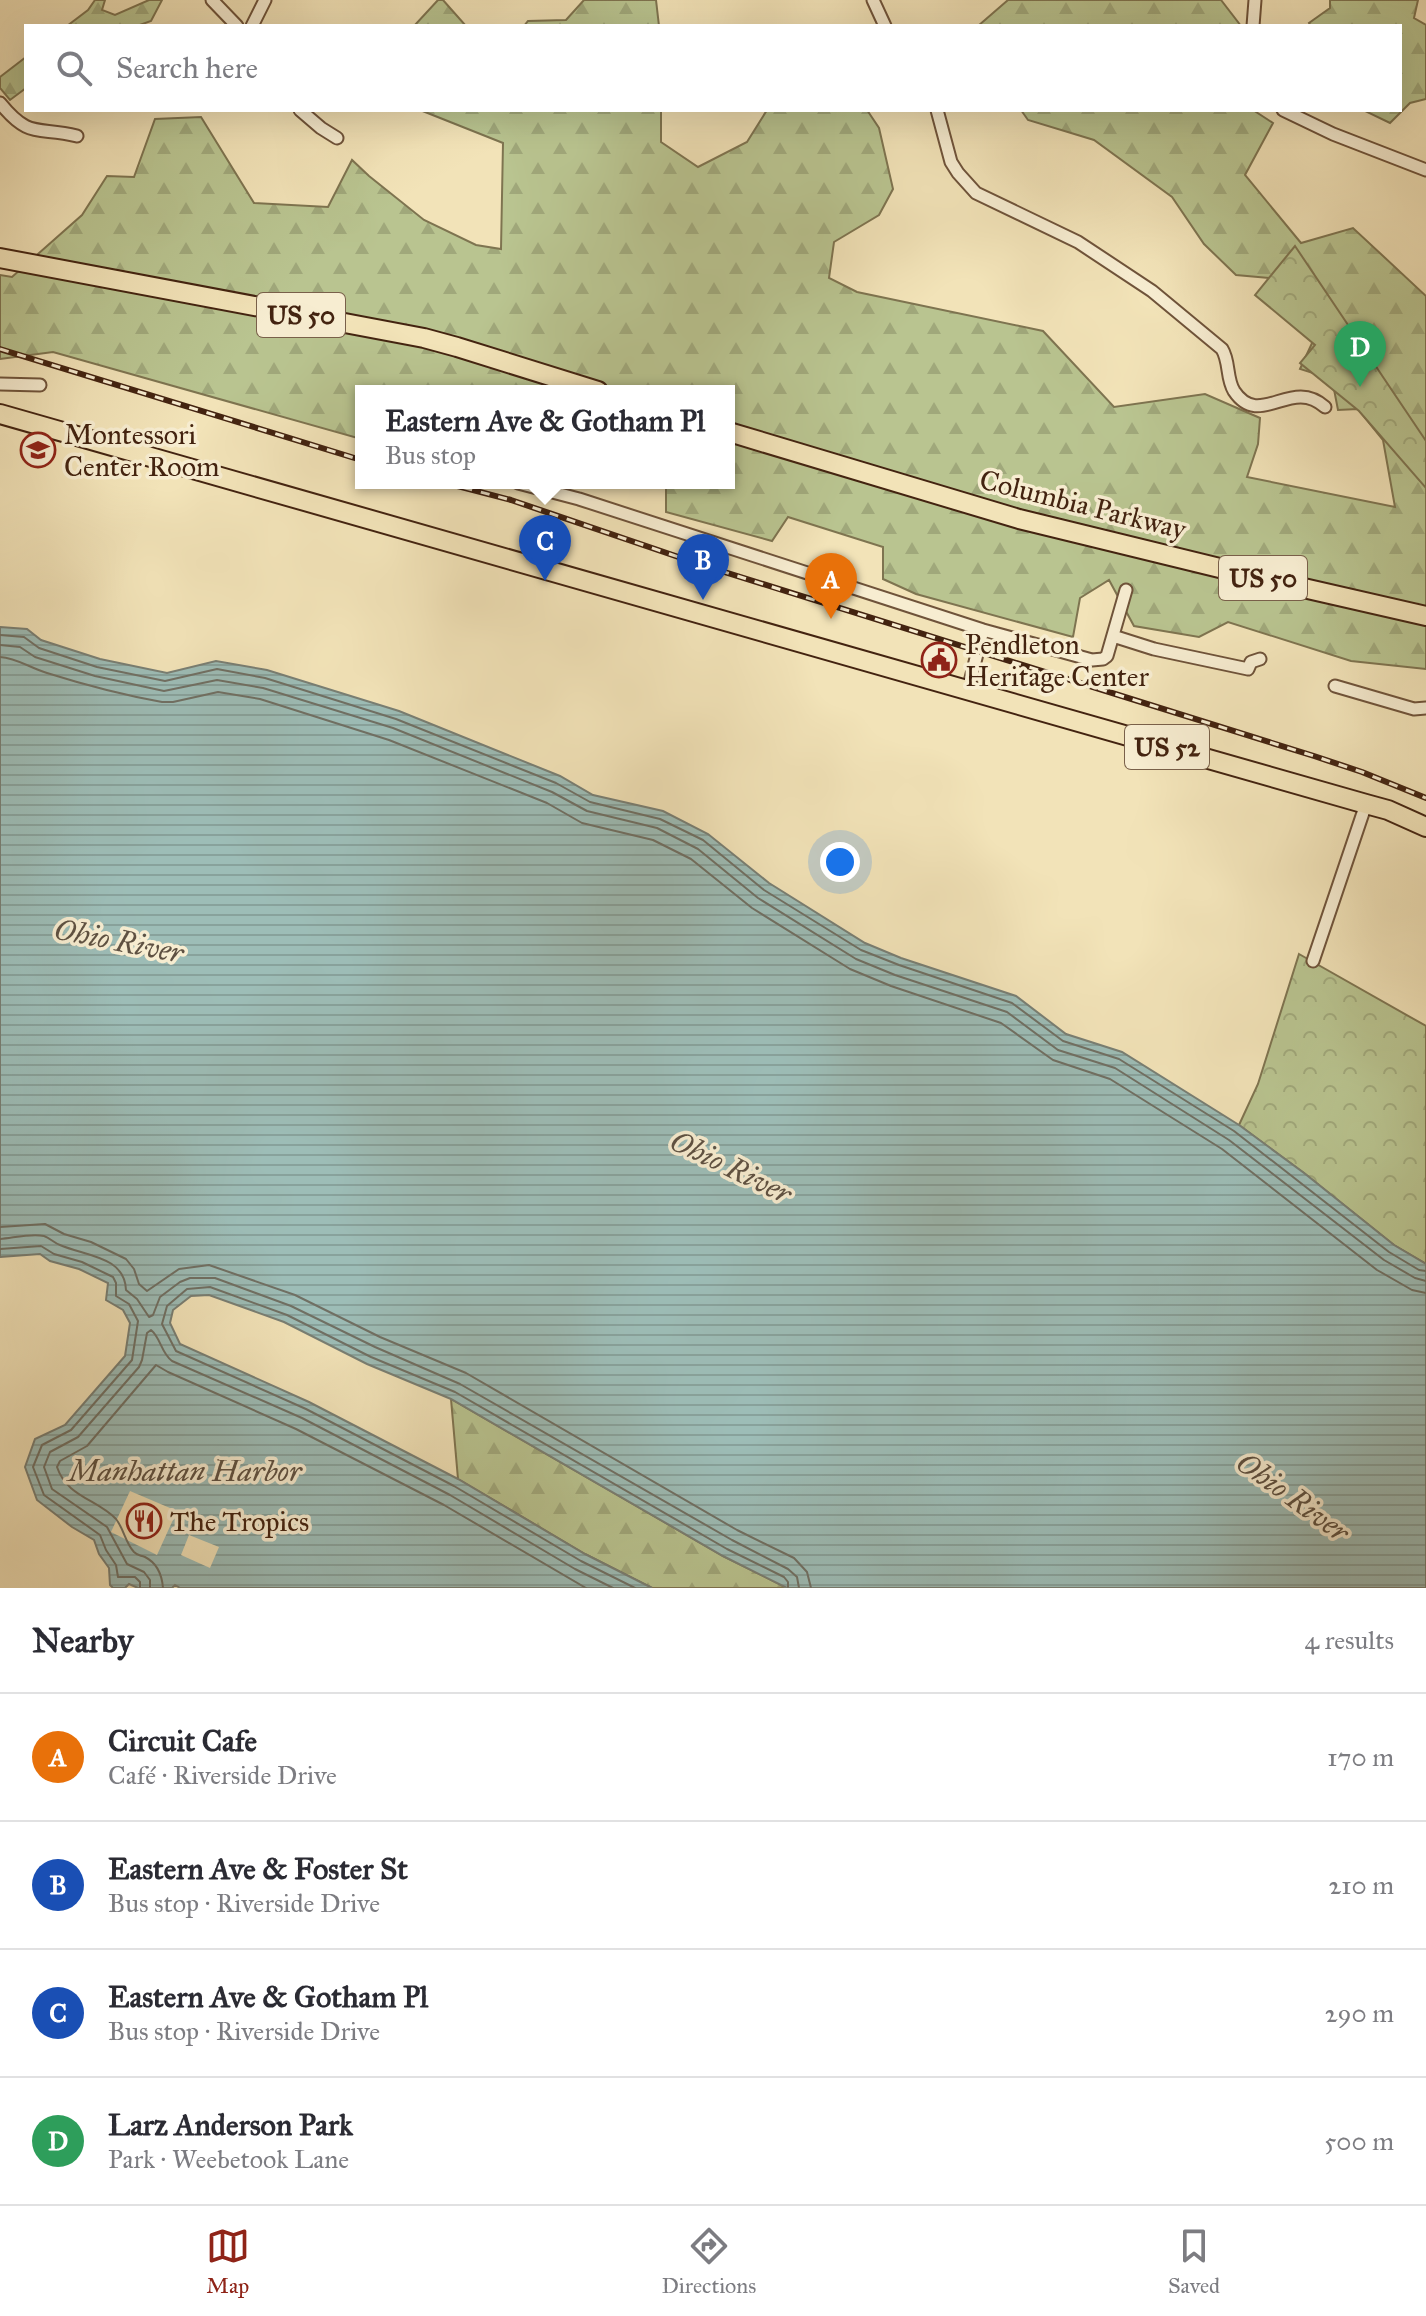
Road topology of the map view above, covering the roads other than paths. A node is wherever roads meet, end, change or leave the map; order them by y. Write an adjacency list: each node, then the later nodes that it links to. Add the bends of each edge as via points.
1 (212, 0): 5 (street)
2 (265, 0): 6 (street)
3 (873, 0): 7 (street)
4 (1255, 0): 8 (street)
5 (235, 24)
6 (253, 24)
7 (884, 24)
8 (1253, 24)
9 (0, 103): 13 (street, via 29,129)
10 (302, 112): 14 (street)
11 (938, 112): 20 (street, via 951,162 967,186 1078,242 1187,318 1222,349 1237,395 1261,406 1300,395)
12 (1287, 112): 15 (street)
13 (77, 136)
14 (337, 138)
15 (1426, 170)
16 (0, 258): 19 (main road, US 50, via 424,338)
17 (0, 384): 18 (street)
18 (40, 385)
19 (579, 385)
20 (1325, 407)
21 (0, 414): 30 (main road, US 52)
22 (735, 434): 25 (main road, Columbia Parkway / US 50, via 1019,519)
23 (541, 489): 26 (street)
24 (1126, 590): 27 (street)
25 (1426, 616)
26 (983, 630): 27 (street, via 1097,661 1107,656); 30 (street)
27 (1113, 639): 28 (street, via 1248,669)
28 (1260, 659)
29 (1335, 686): 31 (street)
30 (968, 690): 32 (main road, US 52)
31 (1426, 708)
32 (1366, 804): 33 (main road, US 52); 34 (street)
33 (1426, 827)
34 (1313, 961)

